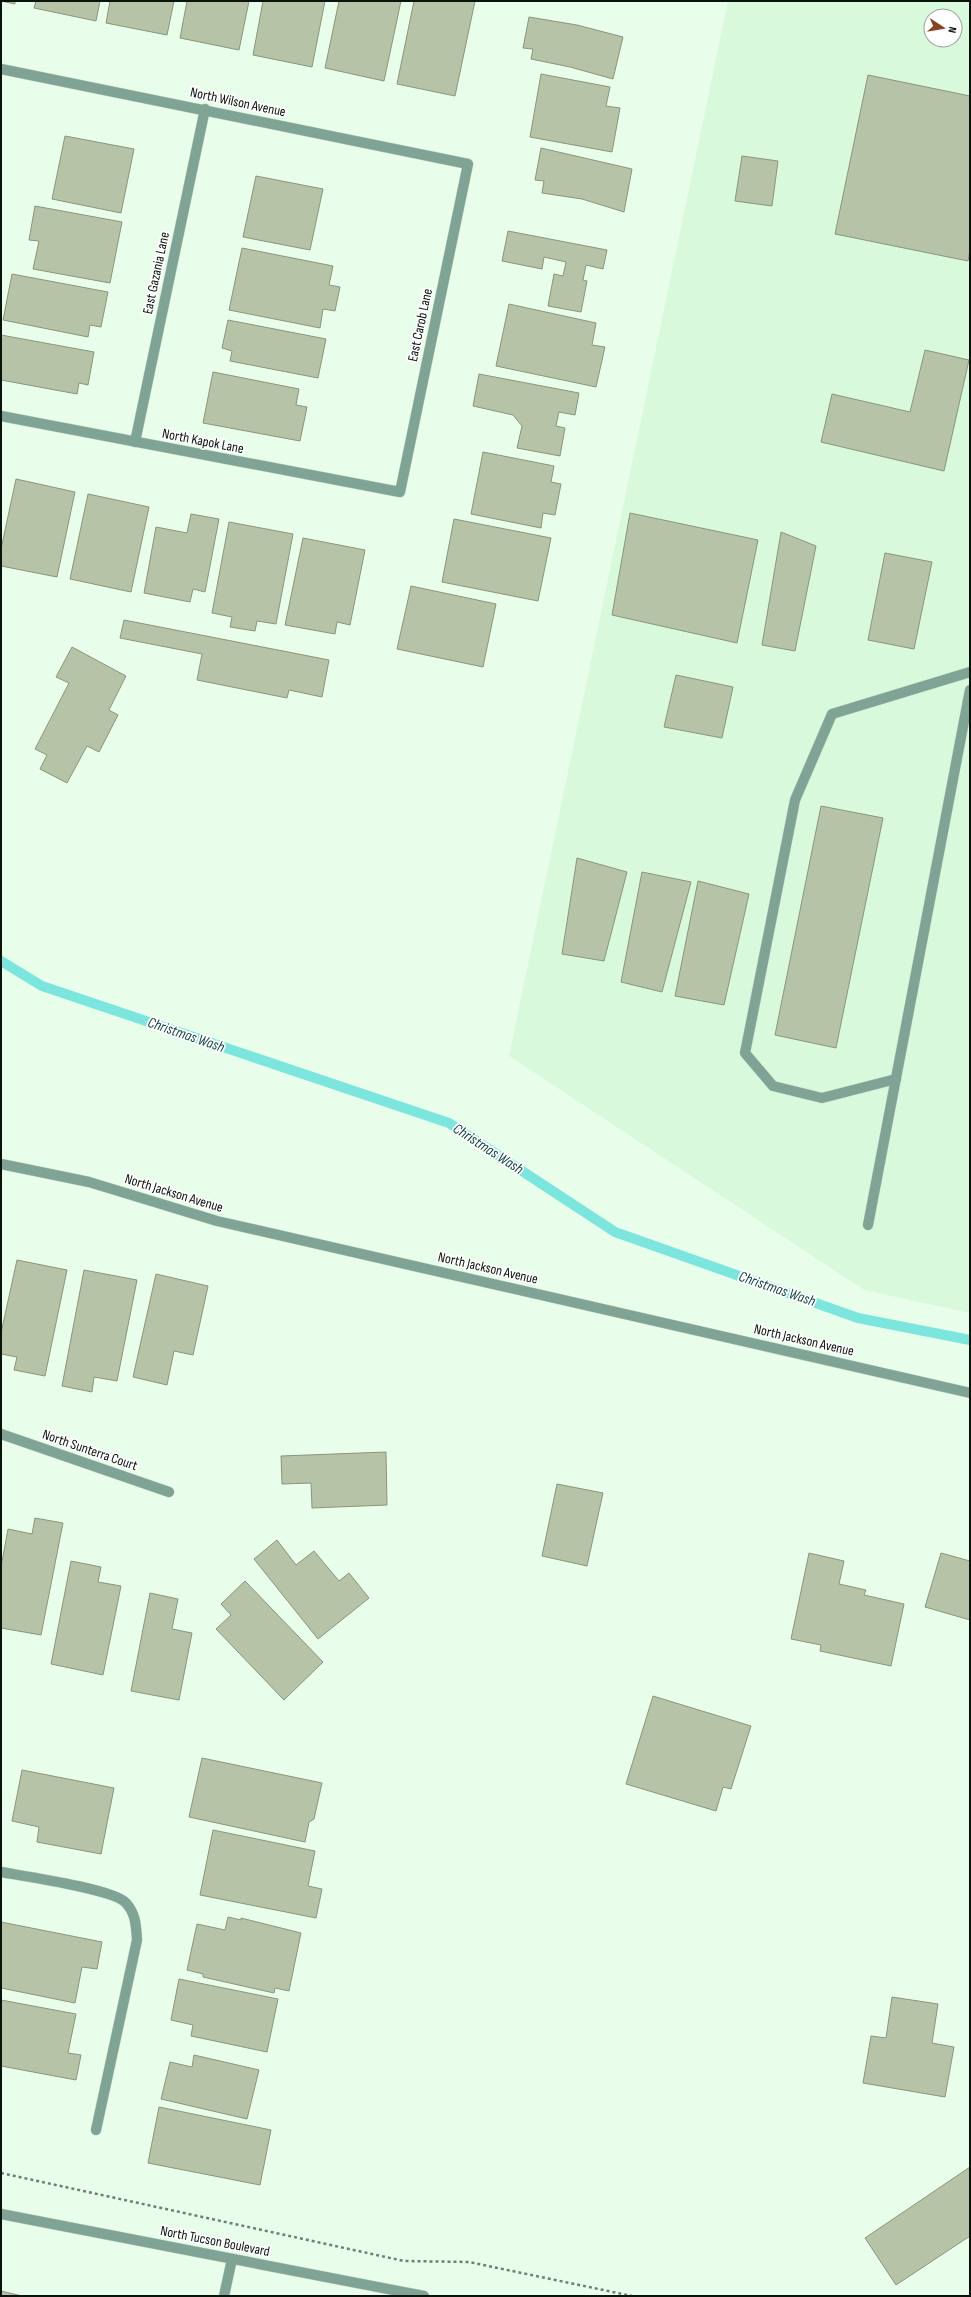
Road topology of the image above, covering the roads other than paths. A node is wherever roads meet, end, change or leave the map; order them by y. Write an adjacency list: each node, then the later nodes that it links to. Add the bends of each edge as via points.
1 (1, 69): 2 (street, North Wilson Avenue)
2 (205, 109): 3 (street, North Wilson Avenue); 5 (street, East Gazania Lane)
3 (468, 164): 6 (street, East Carob Lane)
4 (1, 416): 5 (street, North Kapok Lane)
5 (135, 442): 6 (street, North Kapok Lane)
6 (400, 492)
7 (970, 672): 9 (street, via 832,714 795,800 745,1053 773,1086 822,1098)
8 (970, 690): 9 (street)
9 (896, 1079): 11 (street)
10 (1, 1164): 12 (street, North Jackson Avenue, via 89,1182 217,1221)
11 (868, 1225)
12 (970, 1393)
13 (1, 1434): 14 (street, North Sunterra Court)
14 (169, 1492)
15 (1, 1872): 16 (street, via 108,1894 125,1902 135,1917 137,1940)
16 (96, 2130)
17 (1, 2214): 18 (street, North Tucson Boulevard)
18 (232, 2259): 19 (street); 20 (street, North Tucson Boulevard)
19 (224, 2296)
20 (424, 2296)

